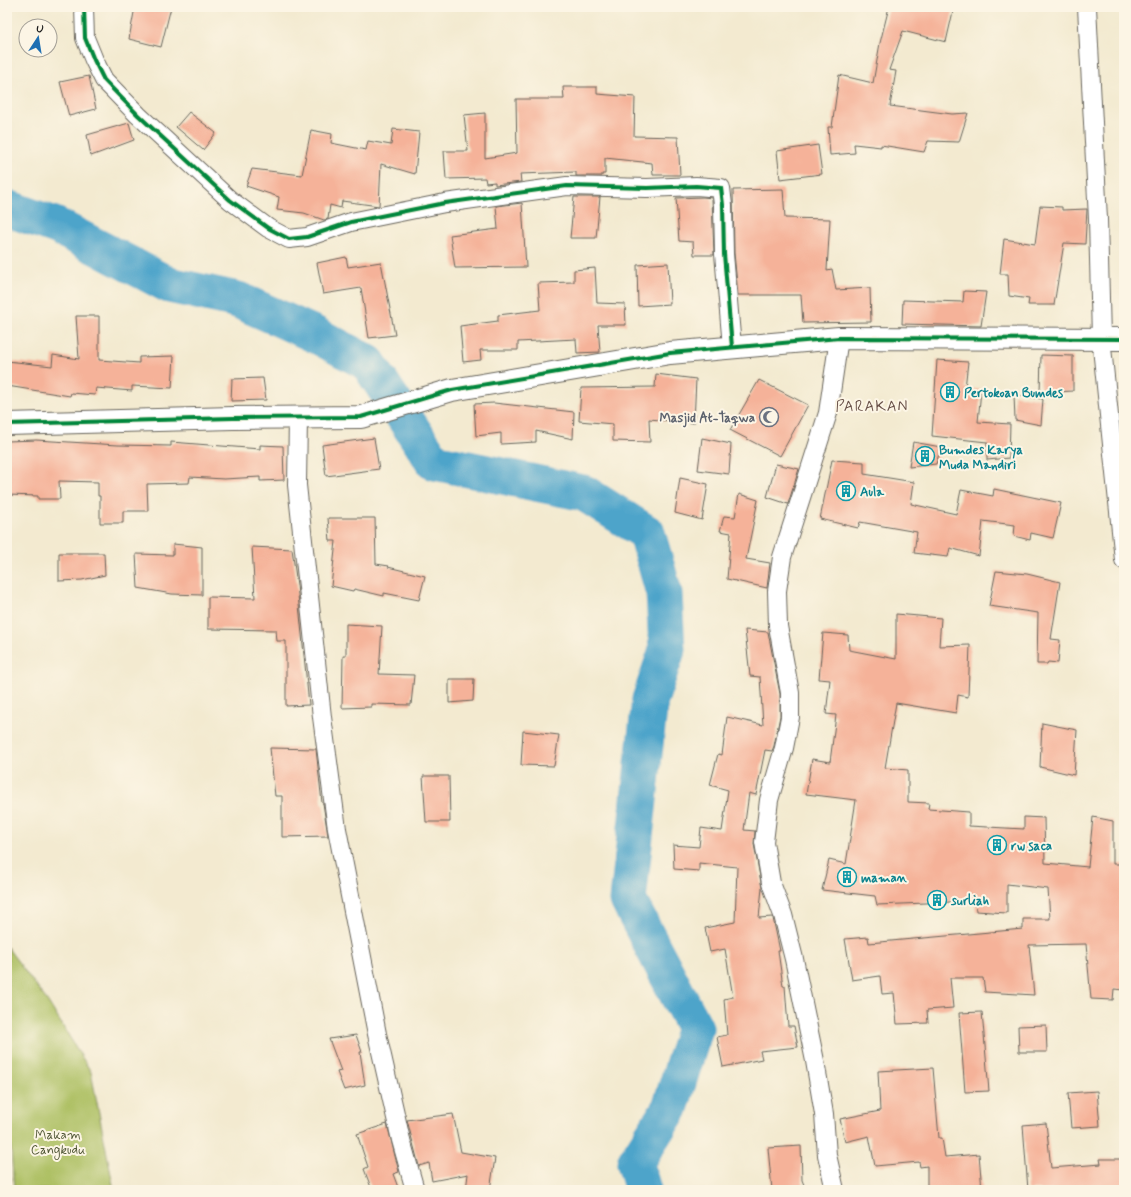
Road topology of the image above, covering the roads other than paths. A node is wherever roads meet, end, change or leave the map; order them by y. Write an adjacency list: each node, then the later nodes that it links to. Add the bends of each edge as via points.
1 (84, 7): 6 (street, via 85,38 104,80 230,200 268,228 289,239 307,237 351,222 445,203 567,186 721,188)
2 (1087, 7): 4 (street)
3 (839, 338): 4 (street); 6 (street); 11 (street, via 828,413 782,557 777,591 778,626 790,693 790,717 769,800 764,842 771,882 783,915 814,1053 824,1114 827,1155)
4 (1102, 338): 5 (street); 9 (street)
5 (1124, 339)
6 (732, 347): 7 (street, via 670,353 472,386 361,416)
7 (298, 417): 8 (street); 10 (street, via 297,486 337,829 377,1034)
8 (7, 424)
9 (1124, 560)
10 (415, 1190)
11 (835, 1190)

